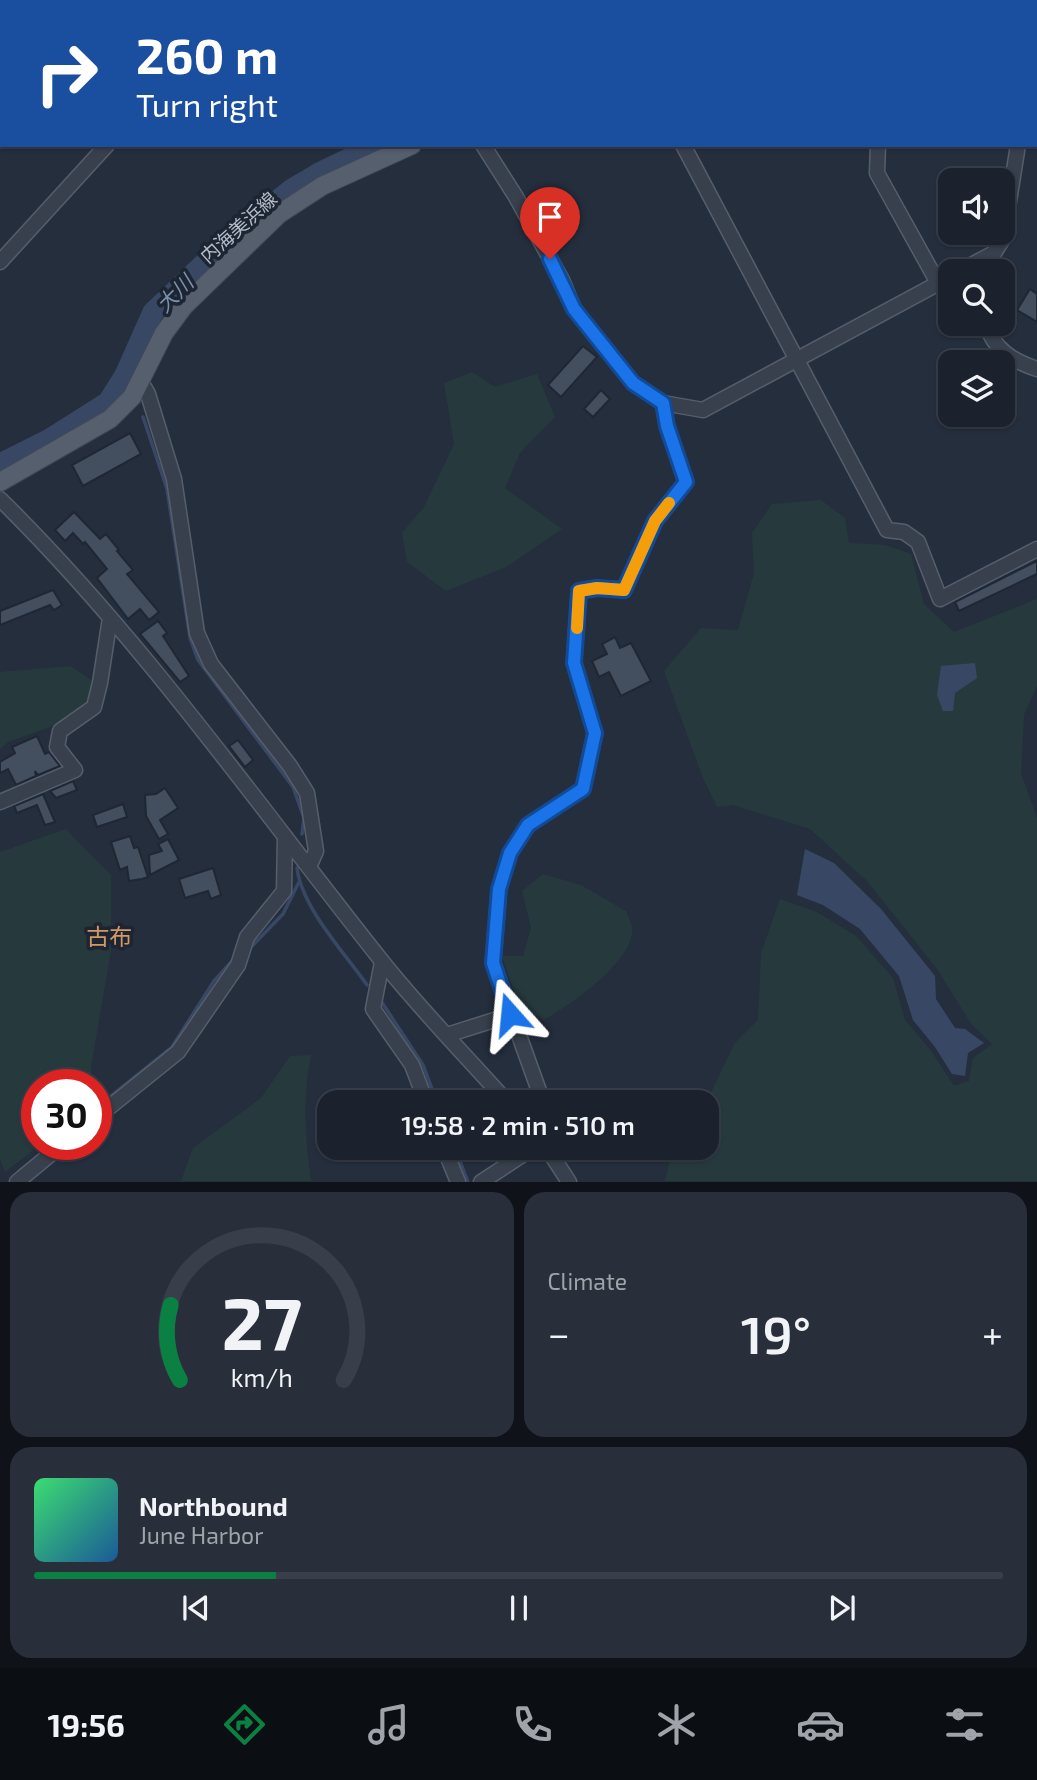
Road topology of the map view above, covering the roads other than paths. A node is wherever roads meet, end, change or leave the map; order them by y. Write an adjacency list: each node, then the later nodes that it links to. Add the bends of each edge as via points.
1 (105, 147): 10 (street)
2 (408, 147): 16 (main road, 内海美浜線, via 322,186 279,214 184,306)
3 (484, 147): 17 (street, via 562,280 574,309 633,383)
4 (683, 147): 14 (street)
5 (877, 147): 11 (street, via 877,173)
6 (1018, 147): 7 (street, via 1003,239)
7 (994, 253): 8 (street); 9 (street)
8 (983, 259)
9 (992, 259)
10 (0, 262)
11 (938, 270)
12 (938, 283): 14 (street)
13 (990, 336): 15 (street, via 1011,360)
14 (797, 359): 17 (street, via 703,411); 20 (street, via 887,530 904,532 918,542 940,599)
15 (1037, 369)
16 (140, 380): 18 (main road, 内海美浜線, via 125,406 110,419); 24 (street, via 174,479 197,633 211,664 307,793 316,851)
17 (663, 403): 26 (street, via 686,482 655,521 624,590 579,591 574,663 595,733 583,789 528,825 510,853 499,889 493,963)
18 (0, 482)
19 (0, 499): 21 (street)
20 (1037, 549)
21 (110, 618): 22 (street, via 94,707 60,731 57,747 75,770); 23 (street)
22 (0, 802)
23 (285, 836): 24 (street); 31 (street, via 284,891 247,937 237,965 178,1052)
24 (309, 867): 25 (street)
25 (382, 962): 27 (street); 28 (street, via 373,1009 412,1065)
26 (510, 1014): 27 (street); 30 (street)
27 (447, 1035): 29 (street)
28 (421, 1090)
29 (496, 1090)
30 (538, 1090)
31 (112, 1105)
32 (43, 1160): 36 (street)
33 (449, 1160): 37 (street)
34 (514, 1160): 38 (street)
35 (555, 1160): 39 (street)
36 (17, 1181)
37 (458, 1181)
38 (481, 1181)
39 (569, 1181)

